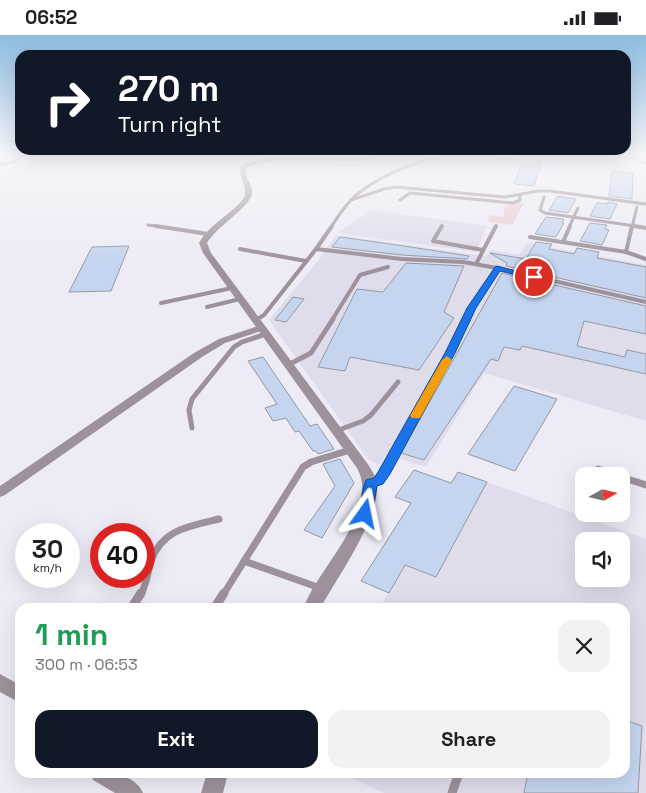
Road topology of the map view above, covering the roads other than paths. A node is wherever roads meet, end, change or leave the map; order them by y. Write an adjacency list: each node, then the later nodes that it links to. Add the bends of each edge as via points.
1 (249, 190): 18 (street, via 246,200)
2 (362, 190): 7 (lane)
3 (377, 190): 7 (lane)
4 (433, 190): 5 (lane)
5 (520, 195): 8 (lane, via 520,200 513,203 406,193); 9 (lane, via 550,191)
6 (544, 197): 12 (lane, via 541,211)
7 (351, 200): 22 (lane)
8 (400, 201)
9 (646, 203)
10 (637, 207): 16 (lane)
11 (578, 208): 12 (lane)
12 (575, 217): 16 (lane); 20 (lane)
13 (148, 225): 18 (lane)
14 (442, 226): 23 (lane, via 433,241)
15 (496, 226): 23 (lane)
16 (633, 226): 17 (lane); 24 (lane)
17 (646, 228)
18 (208, 235): 30 (street, via 204,247)
19 (530, 237): 20 (lane)
20 (563, 242): 24 (lane)
21 (240, 249): 26 (lane)
22 (316, 249): 26 (lane); 27 (lane)
23 (483, 250): 27 (lane)
24 (626, 252): 25 (lane)
25 (646, 259)
26 (306, 261): 35 (lane, via 264,315)
27 (476, 264): 29 (lane)
28 (388, 267): 36 (lane, via 360,275 316,347)
29 (497, 268): 32 (lane); 42 (lane, via 472,308 384,474 379,481)
30 (232, 288): 31 (street); 33 (lane)
31 (240, 299): 34 (lane); 35 (street)
32 (646, 302)
33 (161, 303)
34 (207, 307)
35 (262, 327): 36 (street); 38 (lane, via 234,347 192,399 188,410); 44 (street, via 222,341 198,355)
36 (288, 365): 39 (street)
37 (398, 382): 39 (lane, via 371,415)
38 (192, 428)
39 (336, 431): 40 (street)
40 (350, 450): 42 (street); 46 (lane, via 303,467)
41 (630, 480): 43 (lane)
42 (370, 483): 47 (street, via 365,514)
43 (646, 485)
44 (0, 492)
45 (219, 519): 48 (lane, via 167,536 156,549 146,587)
46 (244, 561): 47 (lane); 49 (lane)
47 (322, 588): 50 (street)
48 (135, 603)
49 (218, 603)
50 (314, 603)
51 (0, 682): 52 (street)
52 (15, 692)
53 (108, 778): 56 (street)
54 (216, 778): 57 (street)
55 (457, 778): 58 (lane)
56 (133, 793)
57 (212, 793)
58 (452, 793)

